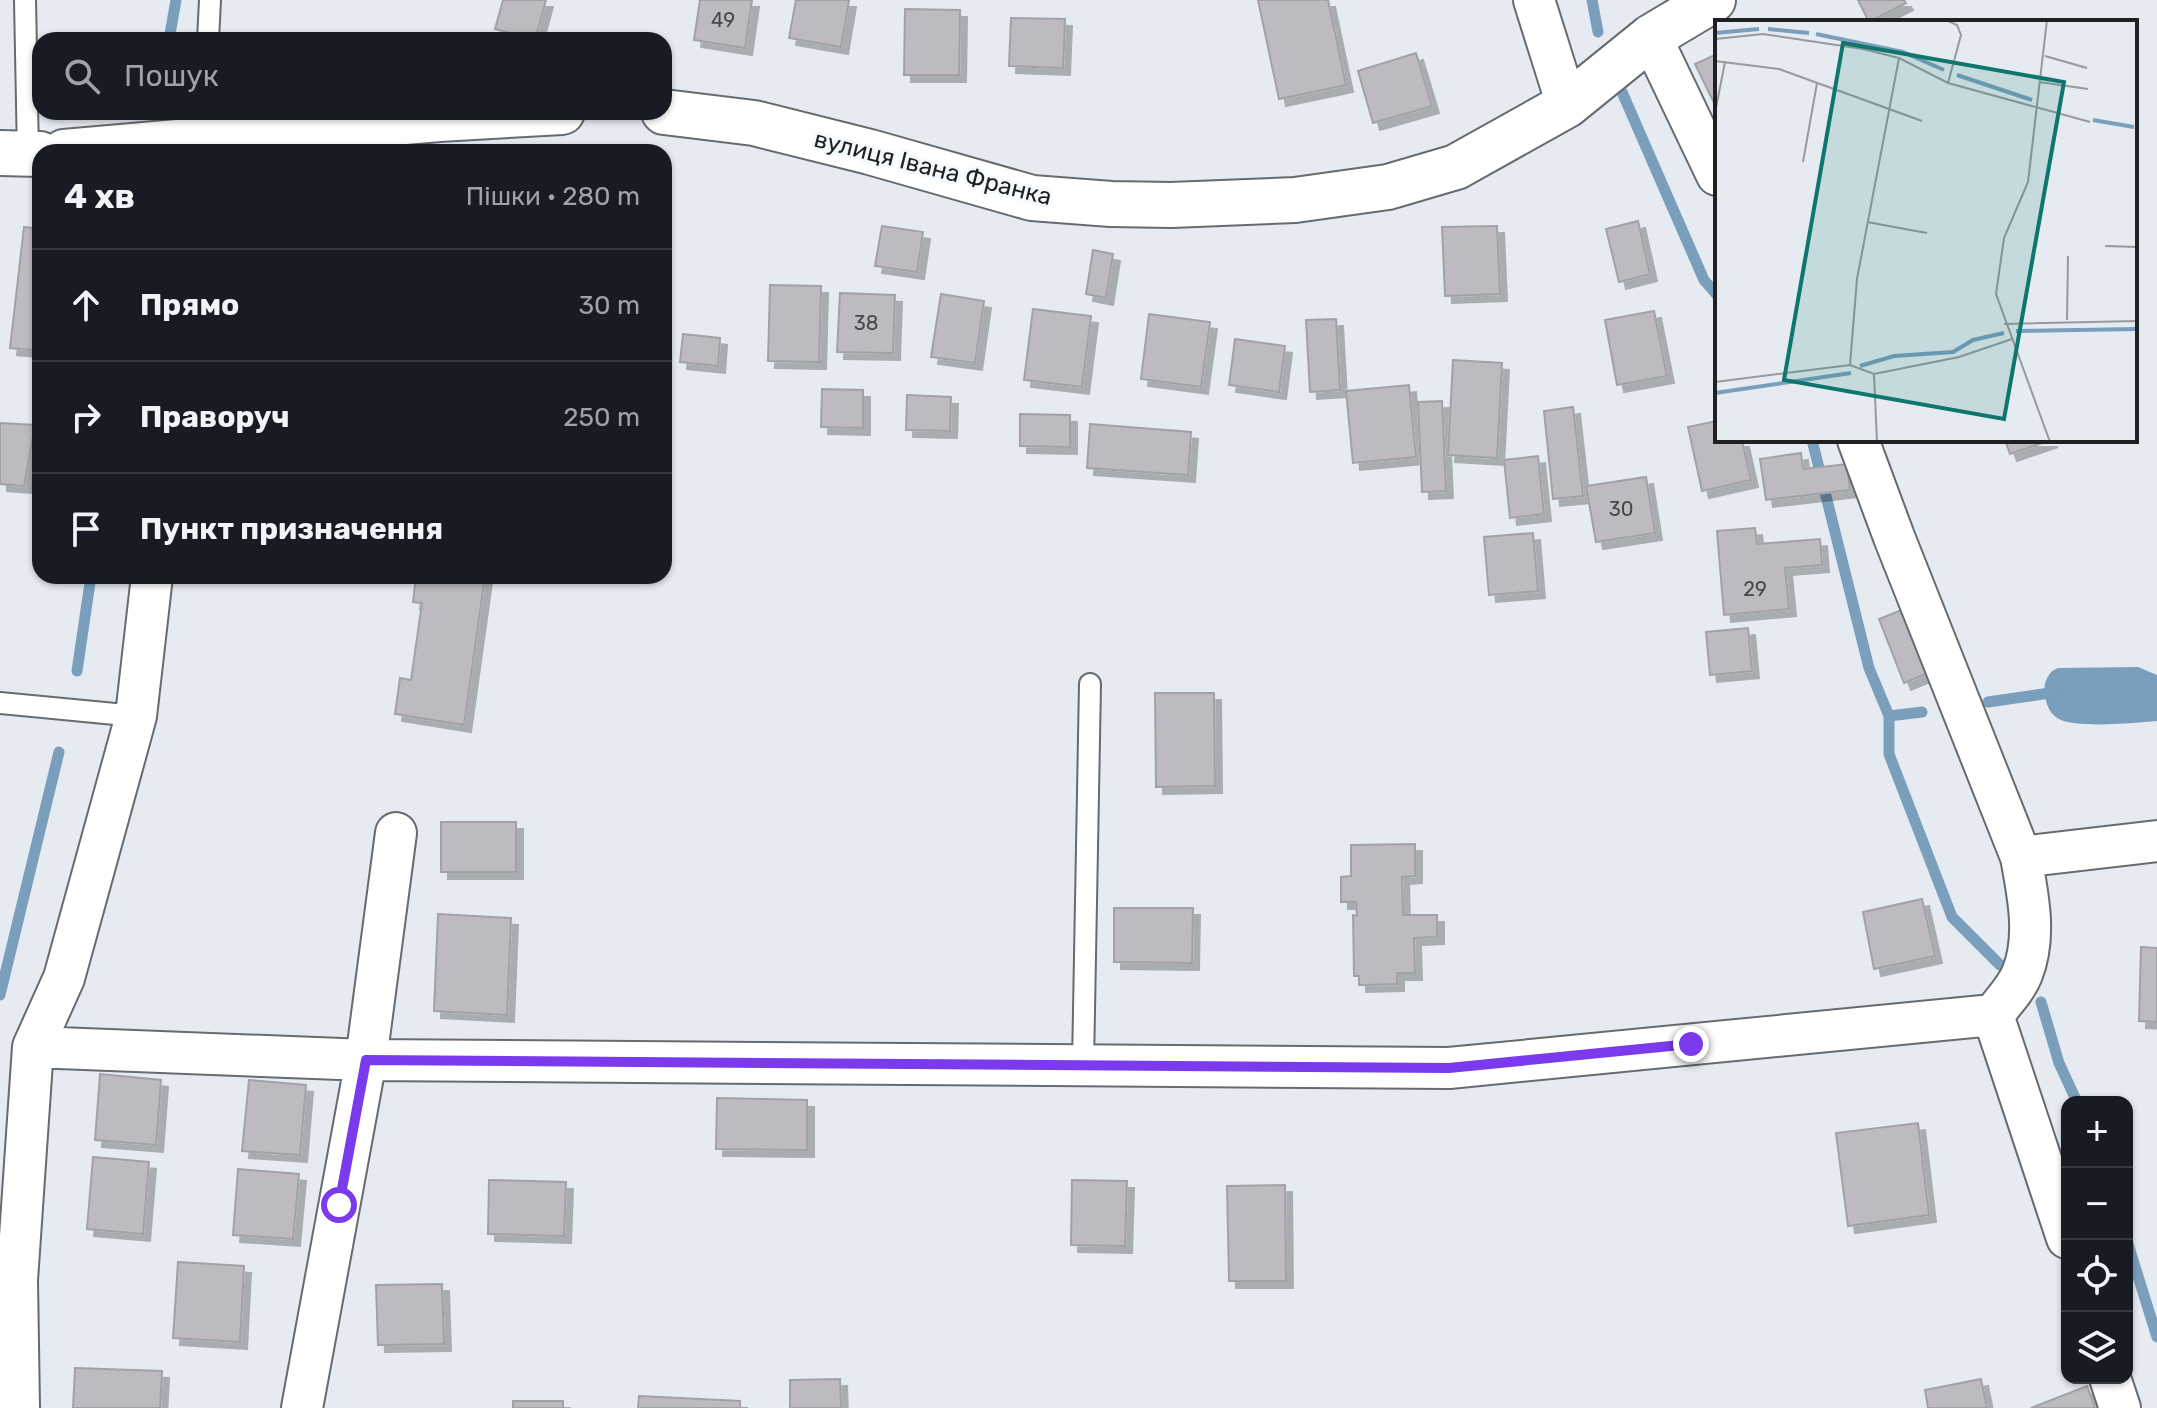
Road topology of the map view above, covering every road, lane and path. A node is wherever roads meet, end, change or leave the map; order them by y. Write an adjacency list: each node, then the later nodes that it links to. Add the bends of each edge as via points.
1 (25, 0): 11 (lane)
2 (210, 0): 5 (lane)
3 (1534, 0): 7 (street)
4 (1713, 0): 6 (main road, вулиця Івана Франка)
5 (208, 32)
6 (1651, 37): 7 (main road, вулиця Івана Франка); 13 (street)
7 (1567, 105): 8 (main road, вулиця Івана Франка, via 1456,167 1388,187 1295,200 1171,205 1032,198 754,123)
8 (672, 113)
9 (427, 120): 10 (main road)
10 (202, 139): 12 (main road)
11 (32, 144)
12 (146, 144)
13 (1715, 171)
14 (1859, 442): 21 (street)
15 (151, 584): 18 (street)
16 (1090, 684): 25 (lane)
17 (0, 703): 18 (lane)
18 (136, 716): 23 (street, via 64,978)
19 (396, 833): 24 (street)
20 (2157, 841): 21 (street)
21 (2021, 857): 22 (street, via 2031,941 2022,975)
22 (1993, 1015): 25 (street, via 1449,1068); 26 (street)
23 (33, 1047): 24 (street); 28 (street, via 17,1280)
24 (366, 1060): 25 (street); 29 (street)
25 (1083, 1065)
26 (2061, 1220)
27 (2112, 1384): 30 (street)
28 (19, 1408)
29 (302, 1408)
30 (2120, 1408)

